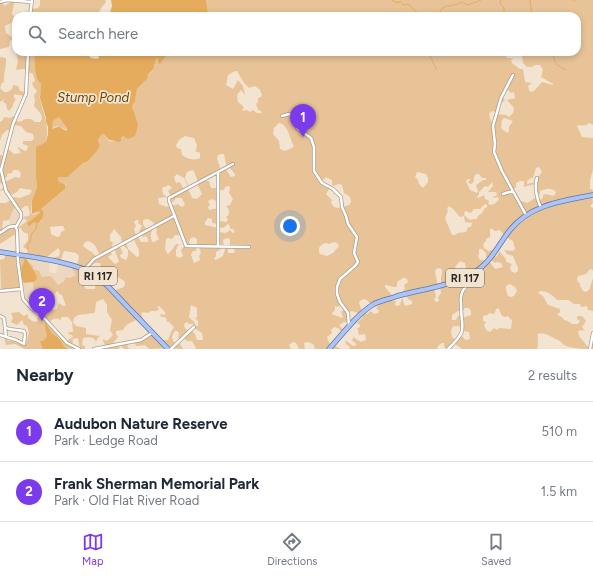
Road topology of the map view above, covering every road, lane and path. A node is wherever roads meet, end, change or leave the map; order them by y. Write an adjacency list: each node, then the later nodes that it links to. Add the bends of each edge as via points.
1 (31, 1): 2 (street); 3 (street)
2 (0, 2)
3 (30, 12)
4 (28, 56): 10 (street, via 27,89 13,125 2,165)
5 (513, 75): 11 (street, via 501,98 493,128 495,154)
6 (282, 116): 30 (street, via 291,115 296,121 297,128 311,138 314,147 314,170 322,183 341,197 348,224 357,236 354,254 358,262 339,279 337,289 342,305 348,313)
7 (233, 164): 8 (street)
8 (218, 172): 16 (street, via 170,197); 19 (street)
9 (537, 178): 14 (street, via 537,199)
10 (2, 184): 17 (street, via 21,213)
11 (513, 192): 12 (street); 15 (street)
12 (503, 194)
13 (593, 195): 14 (main road, RI 117)
14 (540, 208): 15 (main road, RI 117)
15 (526, 215): 24 (main road, RI 117, via 510,230 488,261)
16 (174, 216): 19 (street, via 186,246); 23 (street, via 94,259)
17 (17, 228): 18 (street, via 10,226); 22 (street)
18 (0, 233)
19 (218, 246): 20 (street)
20 (249, 247)
21 (0, 252): 22 (main road, RI 117)
22 (18, 255): 23 (main road, RI 117); 25 (street)
23 (86, 268): 31 (main road, RI 117, via 100,278)
24 (468, 276): 30 (main road, RI 117, via 379,302); 40 (street, via 469,282 461,294 462,332)
25 (21, 289): 26 (street); 35 (street, via 22,299 67,343)
26 (0, 291)
27 (0, 316): 28 (street, via 4,318)
28 (5, 327): 34 (street); 34 (street, via 25,332 24,344)
29 (194, 327): 38 (street)
30 (350, 327): 39 (main road, RI 117)
31 (152, 333): 36 (street, via 141,340); 37 (main road, RI 117)
32 (593, 333): 41 (street)
33 (0, 335): 34 (street)
34 (6, 337)
35 (79, 349)
36 (94, 349)
37 (168, 349)
38 (171, 349)
39 (329, 349)
40 (448, 349)
41 (590, 349)

